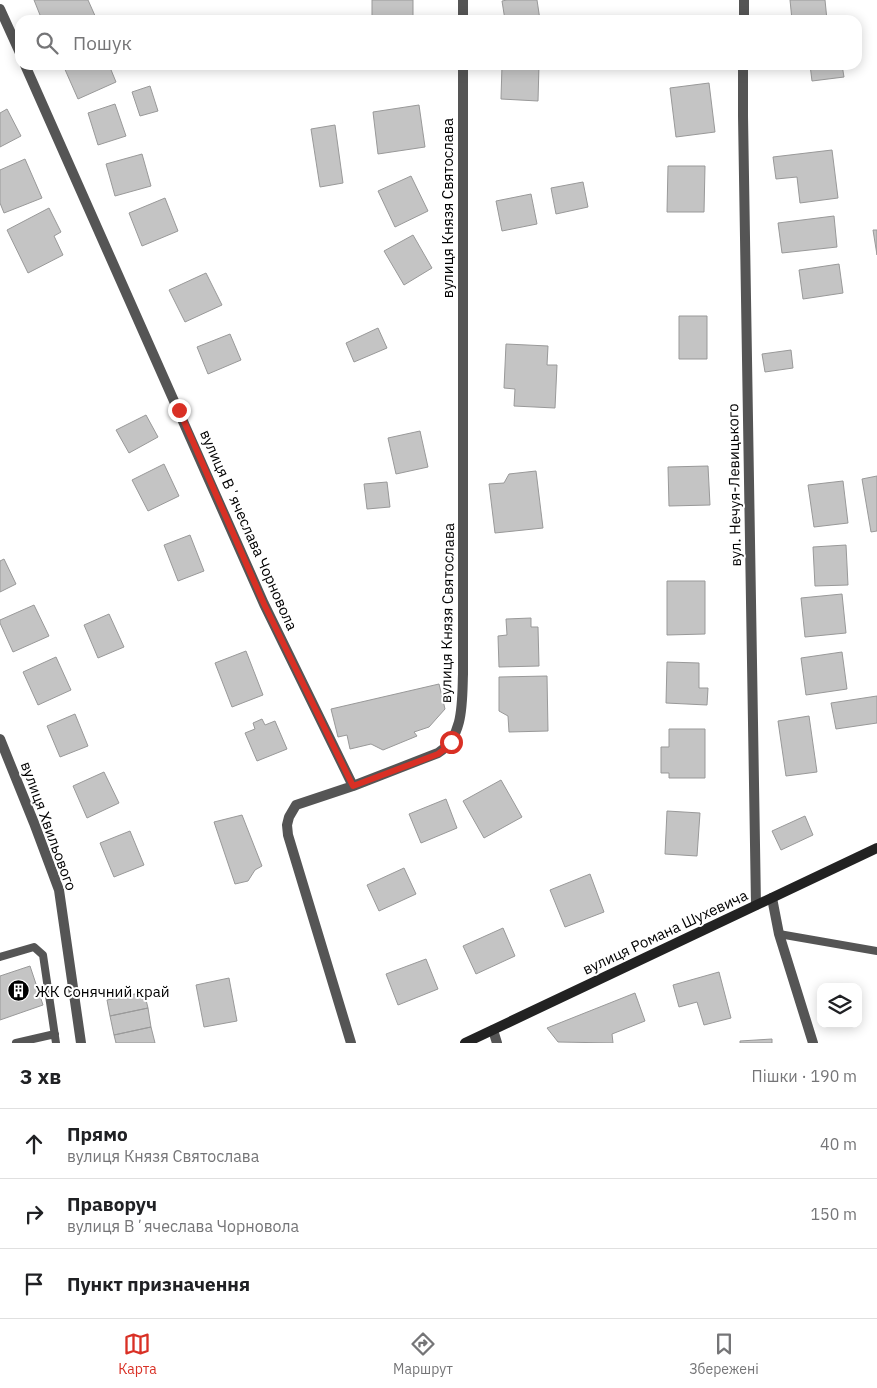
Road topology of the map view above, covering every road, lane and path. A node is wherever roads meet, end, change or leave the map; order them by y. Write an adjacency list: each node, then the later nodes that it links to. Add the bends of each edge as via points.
1 (463, 0): 4 (street)
2 (744, 0): 5 (street)
3 (0, 8): 6 (street)
4 (463, 15)
5 (744, 15)
6 (15, 42)
7 (27, 70): 11 (street, вулиця Вʼячеслава Чорновола, via 264,604)
8 (463, 70): 11 (street, вулиця Князя Святослава, via 462,704 457,732 446,748 438,754)
9 (744, 70): 14 (street, вул. Нечуя-Левицького)
10 (0, 739): 22 (street, вулиця Хвильового, via 59,890)
11 (353, 786): 23 (street, вулиця Князя Святослава, via 296,805 287,825)
12 (877, 848): 13 (main road, вулиця Романа Шухевича)
13 (772, 898): 14 (main road, вулиця Романа Шухевича); 15 (street)
14 (756, 905): 18 (main road, вулиця Романа Шухевича)
15 (779, 934): 16 (lane); 26 (street)
16 (877, 951)
17 (0, 957): 19 (lane, via 34,948 43,955)
18 (493, 1030): 24 (main road, вулиця Романа Шухевича); 25 (street)
19 (55, 1034): 20 (lane); 21 (lane)
20 (16, 1043)
21 (56, 1043)
22 (81, 1043)
23 (351, 1043)
24 (465, 1043)
25 (497, 1043)
26 (814, 1043)

